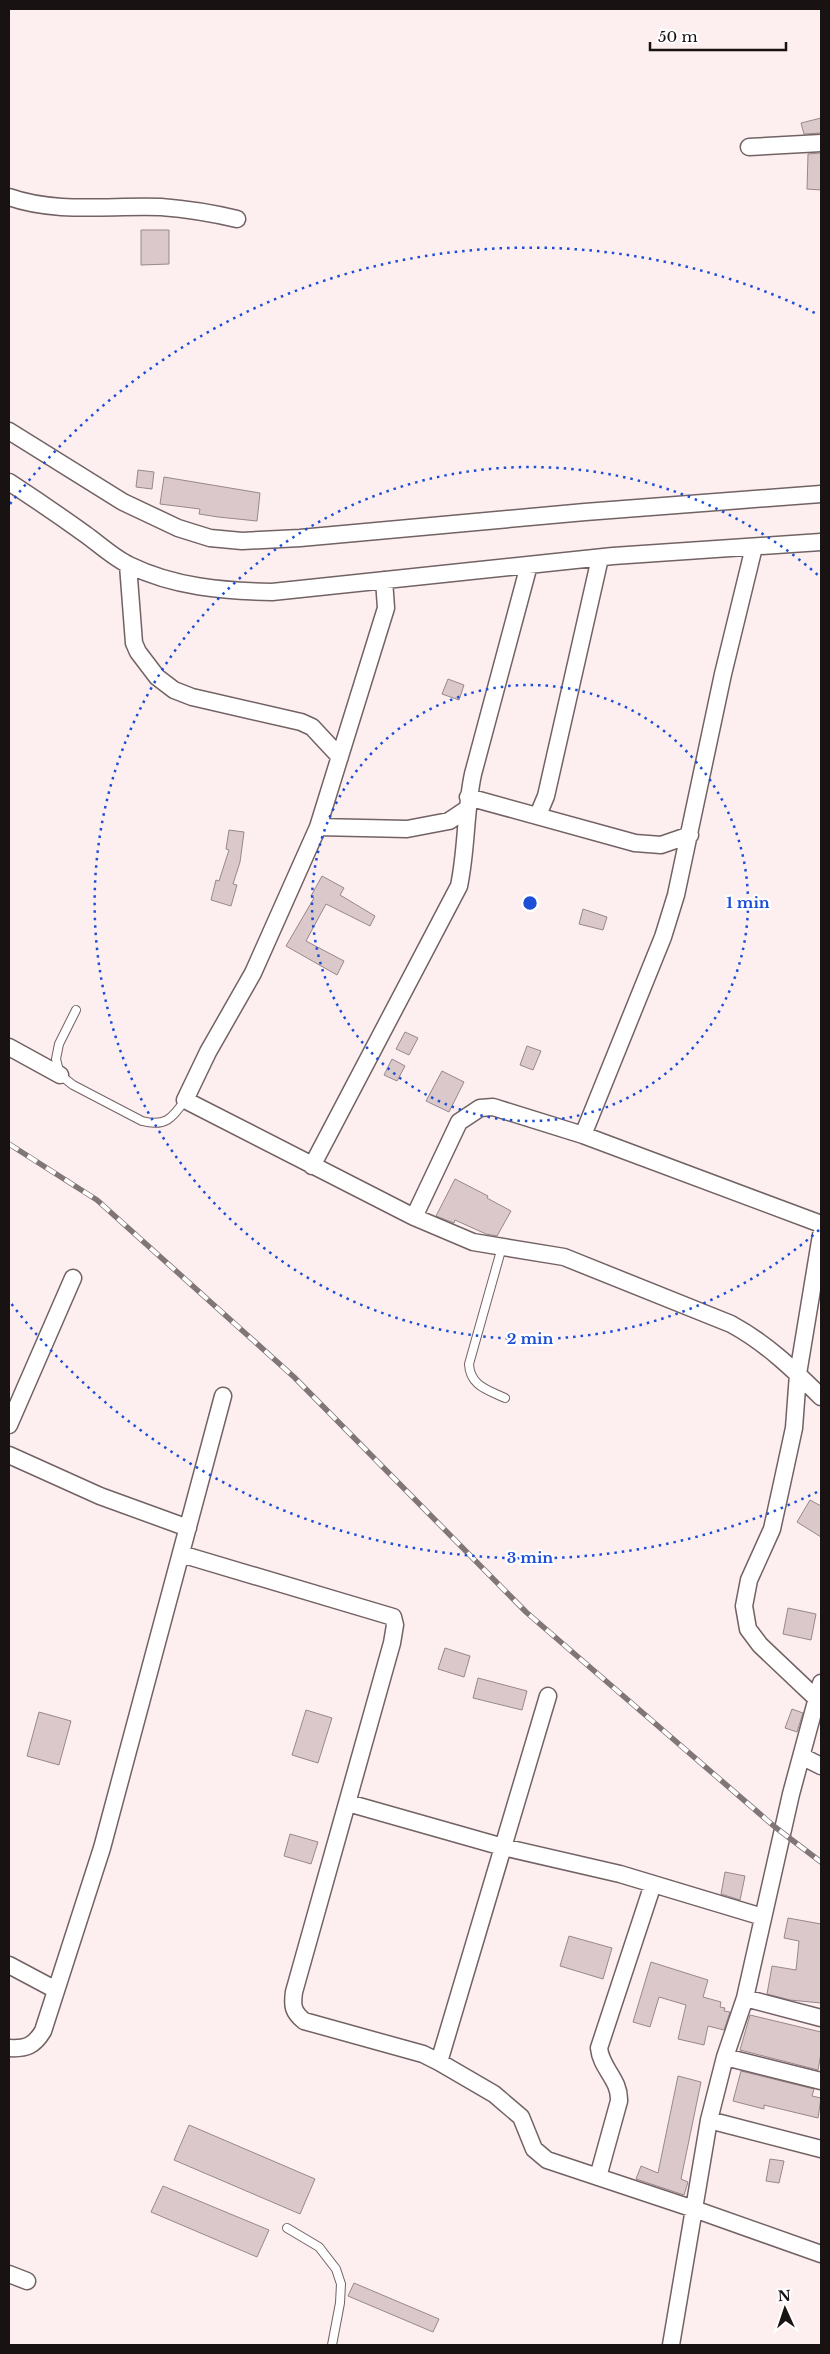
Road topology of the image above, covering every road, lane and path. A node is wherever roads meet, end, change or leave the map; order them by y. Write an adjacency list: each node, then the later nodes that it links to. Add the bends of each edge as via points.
1 (821, 143): 2 (street)
2 (749, 147)
3 (9, 197): 4 (street, via 49,207 161,207 198,210)
4 (237, 219)
5 (9, 431): 7 (street, via 123,502 178,528 210,538 242,541)
6 (9, 482): 11 (street)
7 (821, 494)
8 (821, 542): 9 (street)
9 (754, 547): 10 (street); 18 (street, via 723,674)
10 (600, 558): 12 (street); 16 (street, via 546,796)
11 (128, 565): 13 (street, via 160,578 233,591 272,592); 14 (street, via 134,643 165,685 192,697 301,722 312,727)
12 (529, 565): 13 (street); 15 (street)
13 (384, 580): 14 (street, via 386,608)
14 (340, 757): 17 (street)
15 (467, 803): 16 (street); 17 (street, via 449,821 407,829); 24 (street, via 467,837 460,886)
16 (538, 815): 18 (street, via 650,845 661,845)
17 (318, 827): 22 (street, via 253,974 208,1052)
18 (690, 834): 23 (street, via 663,938)
19 (76, 1010): 21 (lane, via 59,1044 56,1059)
20 (9, 1047): 21 (street)
21 (60, 1075): 22 (lane, via 153,1124 163,1123 175,1115)
22 (185, 1100): 24 (street)
23 (583, 1135): 25 (street, via 493,1107 480,1108 459,1122); 26 (street)
24 (312, 1166): 25 (street)
25 (414, 1218): 28 (street, via 473,1242)
26 (821, 1224)
27 (821, 1235): 30 (street)
28 (502, 1247): 30 (street, via 564,1257 731,1324 756,1338); 33 (lane, via 469,1373 476,1384)
29 (73, 1278): 34 (street)
30 (798, 1374): 32 (street); 38 (street, via 794,1428 772,1528 749,1580 744,1606 748,1629 760,1645)
31 (223, 1396): 36 (street)
32 (821, 1397)
33 (505, 1398)
34 (9, 1425)
35 (9, 1455): 36 (street, via 100,1496)
36 (188, 1528): 37 (street)
37 (181, 1554): 42 (street, via 393,1617 392,1643); 47 (street, via 102,1848)
38 (819, 1691): 40 (street)
39 (548, 1696): 43 (street)
40 (803, 1757): 41 (street); 45 (street, via 791,1794)
41 (821, 1766)
42 (348, 1803): 43 (street); 52 (street, via 294,1992 292,2005 295,2014 304,2021 424,2054)
43 (503, 1847): 44 (street); 52 (street)
44 (652, 1884): 45 (street); 56 (street, via 599,2048 600,2058 620,2090 620,2101)
45 (763, 1917): 48 (street)
46 (9, 1965): 47 (street)
47 (56, 1990): 50 (street, via 36,2044 27,2048)
48 (745, 1998): 49 (street); 51 (street)
49 (821, 2018)
50 (9, 2048)
51 (725, 2057): 53 (street); 54 (street)
52 (439, 2062): 56 (street, via 494,2094 521,2117 534,2149 547,2160)
53 (821, 2081)
54 (709, 2120): 55 (street); 57 (street)
55 (821, 2149)
56 (598, 2177): 57 (street)
57 (694, 2209): 59 (street); 63 (street)
58 (287, 2228): 62 (lane, via 319,2247 336,2269 341,2284 340,2303)
59 (821, 2254)
60 (9, 2274): 61 (street)
61 (27, 2281)
62 (332, 2345)
63 (671, 2345)

